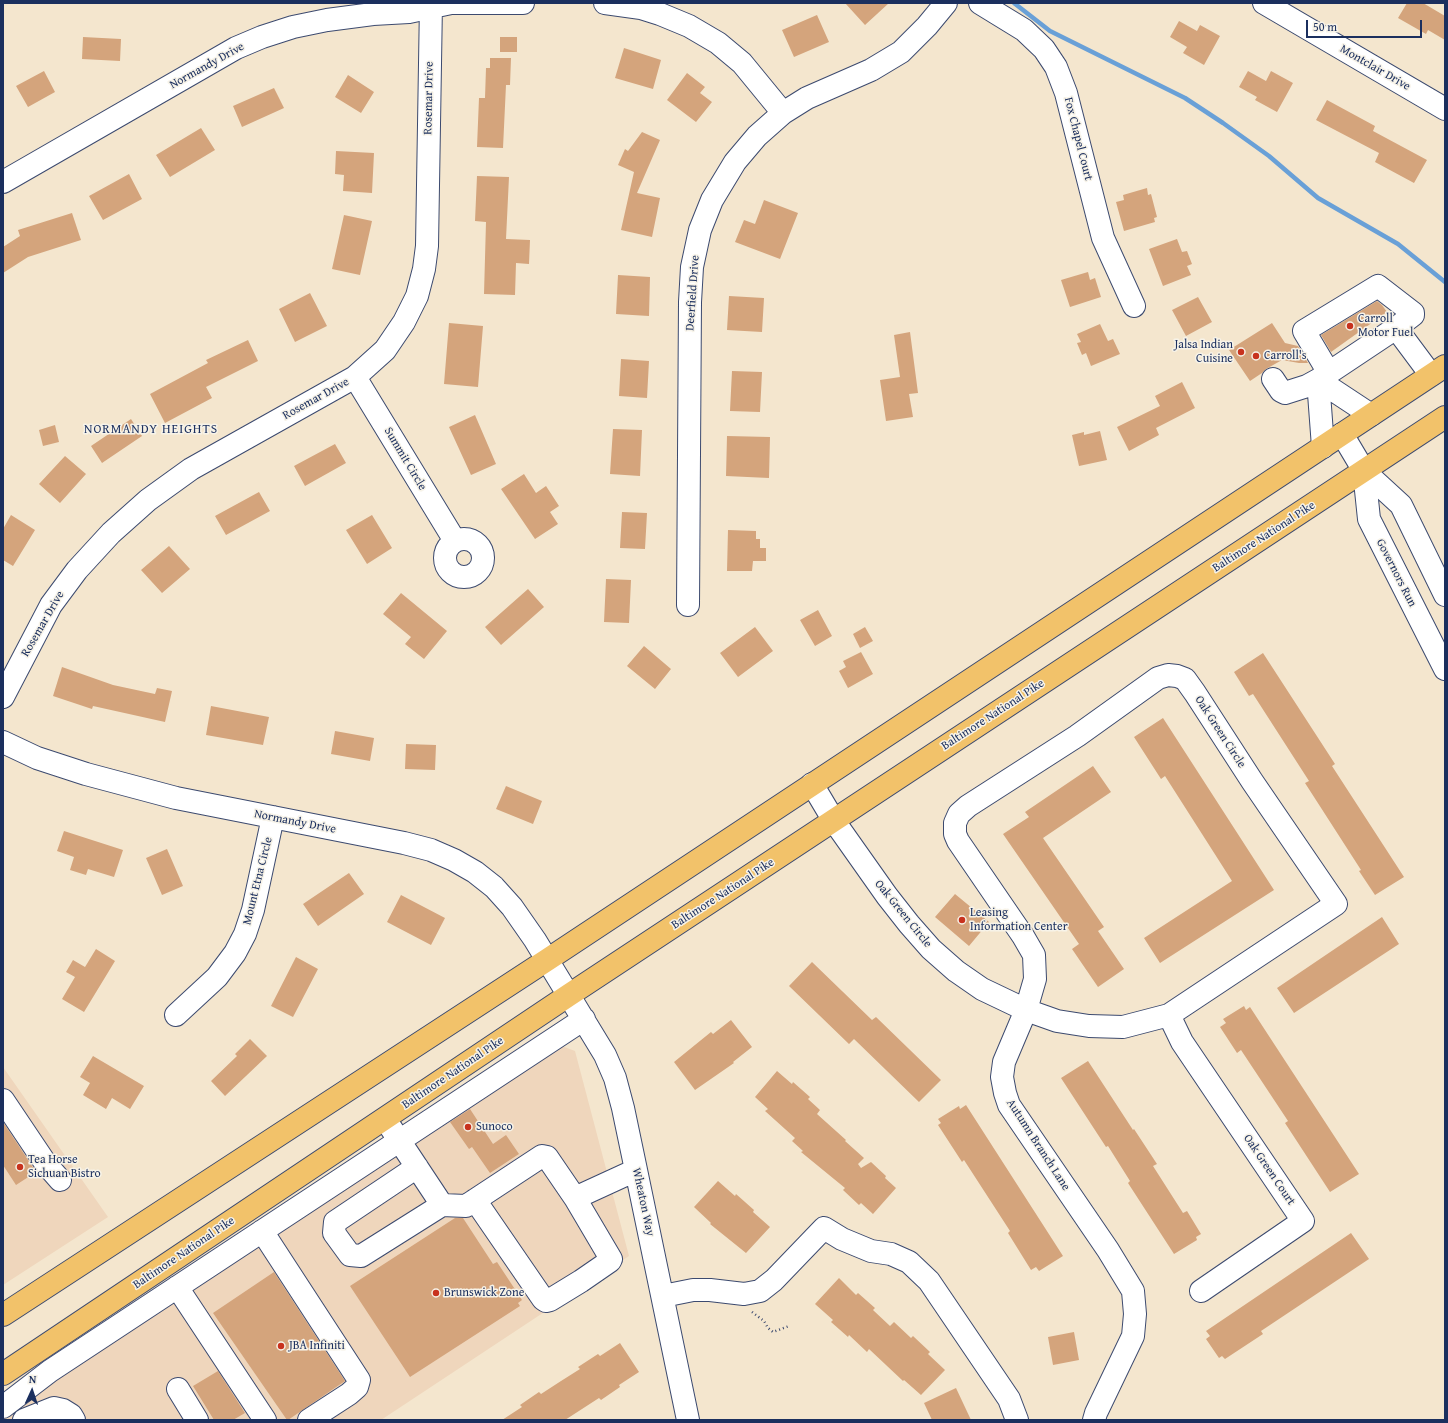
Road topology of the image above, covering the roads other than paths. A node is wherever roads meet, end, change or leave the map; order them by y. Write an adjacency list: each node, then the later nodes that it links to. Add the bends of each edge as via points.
1 (522, 3): 6 (street, Normandy Drive)
2 (605, 3): 8 (street, via 641,8 660,14 689,26 718,43 742,63)
3 (946, 3): 8 (street, Deerfield Drive, via 901,52 871,70 807,98)
4 (980, 3): 10 (street, Fox Chapel Court, via 1024,30 1044,49 1056,67 1066,93 1104,238)
5 (1264, 3): 7 (street, Montclair Drive)
6 (431, 5): 9 (street, Normandy Drive, via 409,12 327,20 262,37 236,48); 13 (street, Rosemar Drive, via 427,246 424,269 416,296 404,322 385,350)
7 (1445, 109)
8 (783, 113): 23 (street, Deerfield Drive, via 757,136 735,162 712,200 700,230 692,266)
9 (3, 182)
10 (1134, 306)
11 (1396, 328): 12 (street); 14 (street); 14 (street, via 1413,315 1413,312 1378,286 1304,331)
12 (1438, 370): 16 (main road)
13 (355, 377): 21 (street, Summit Circle); 25 (street, Rosemar Drive, via 191,469 148,500 117,528 77,570 51,605)
14 (1324, 377): 15 (street, via 1285,393 1281,392); 16 (street); 19 (street)
15 (1273, 379)
16 (1371, 415): 18 (main road)
17 (1445, 417): 20 (main road, Baltimore National Pike)
18 (1342, 434): 19 (main road); 20 (street, Governors Run)
19 (1323, 447): 27 (main road)
20 (1364, 471): 22 (street, Governors Run, via 1401,505); 24 (street, Governors Run, via 1369,519); 29 (main road, Baltimore National Pike)
21 (455, 540)
22 (1445, 595)
23 (688, 605)
24 (1445, 669)
25 (3, 697)
26 (3, 742): 28 (street, Normandy Drive, via 37,758 86,774 176,798)
27 (812, 784): 29 (street, Oak Green Circle); 30 (main road)
28 (273, 817): 30 (street, Normandy Drive, via 404,843 431,850 454,860 494,887 512,907); 33 (street, Mount Etna Circle, via 254,910 245,934 217,977)
29 (834, 821): 31 (main road, Baltimore National Pike); 32 (street, Oak Green Circle, via 887,896 931,948 956,971 982,989)
30 (547, 960): 31 (street, Normandy Drive); 49 (main road)
31 (570, 995): 35 (street, Wheaton Way); 37 (main road, Baltimore National Pike)
32 (1026, 1010): 34 (street, Oak Green Circle, via 1057,1021 1089,1026 1123,1027); 34 (street, Oak Green Circle, via 1035,979 1034,955 958,841 955,822 968,806 1076,736 1158,678 1168,675 1185,679 1336,904); 60 (street, Autumn Branch Lane, via 1004,1062 1002,1077 1005,1093 1010,1105 1133,1291 1133,1336)
33 (176, 1015)
34 (1169, 1015): 47 (street, Oak Green Court, via 1182,1042 1303,1221)
35 (584, 1018): 38 (street); 40 (street, Wheaton Way, via 615,1078)
36 (3, 1100): 41 (street, via 46,1164)
37 (385, 1119): 38 (street); 50 (main road, Baltimore National Pike)
38 (399, 1140): 39 (street); 45 (street)
39 (417, 1167): 44 (street); 44 (street, via 335,1222 334,1233 350,1255 361,1256)
40 (636, 1170): 42 (street); 48 (street, Wheaton Way)
41 (60, 1180)
42 (575, 1198): 43 (street, via 547,1157 542,1156); 43 (street, via 611,1259 575,1285 546,1301)
43 (475, 1200): 44 (street, via 466,1206)
44 (442, 1205)
45 (262, 1231): 46 (street); 57 (street, via 359,1380 357,1387 349,1394)
46 (177, 1288): 52 (street, via 50,1371); 56 (street)
47 (1201, 1291)
48 (663, 1296): 58 (street, Wheaton Way); 59 (street, via 693,1290 744,1294 760,1291 824,1228 871,1251 891,1254 909,1262 929,1281 1009,1400)
49 (3, 1315)
50 (3, 1374)
51 (178, 1389): 55 (street)
52 (3, 1407)
53 (24, 1420): 54 (street, via 54,1408 63,1410)
54 (74, 1420)
55 (197, 1420)
56 (265, 1420)
57 (309, 1420)
58 (688, 1420)
59 (1017, 1420)
60 (1094, 1420)

